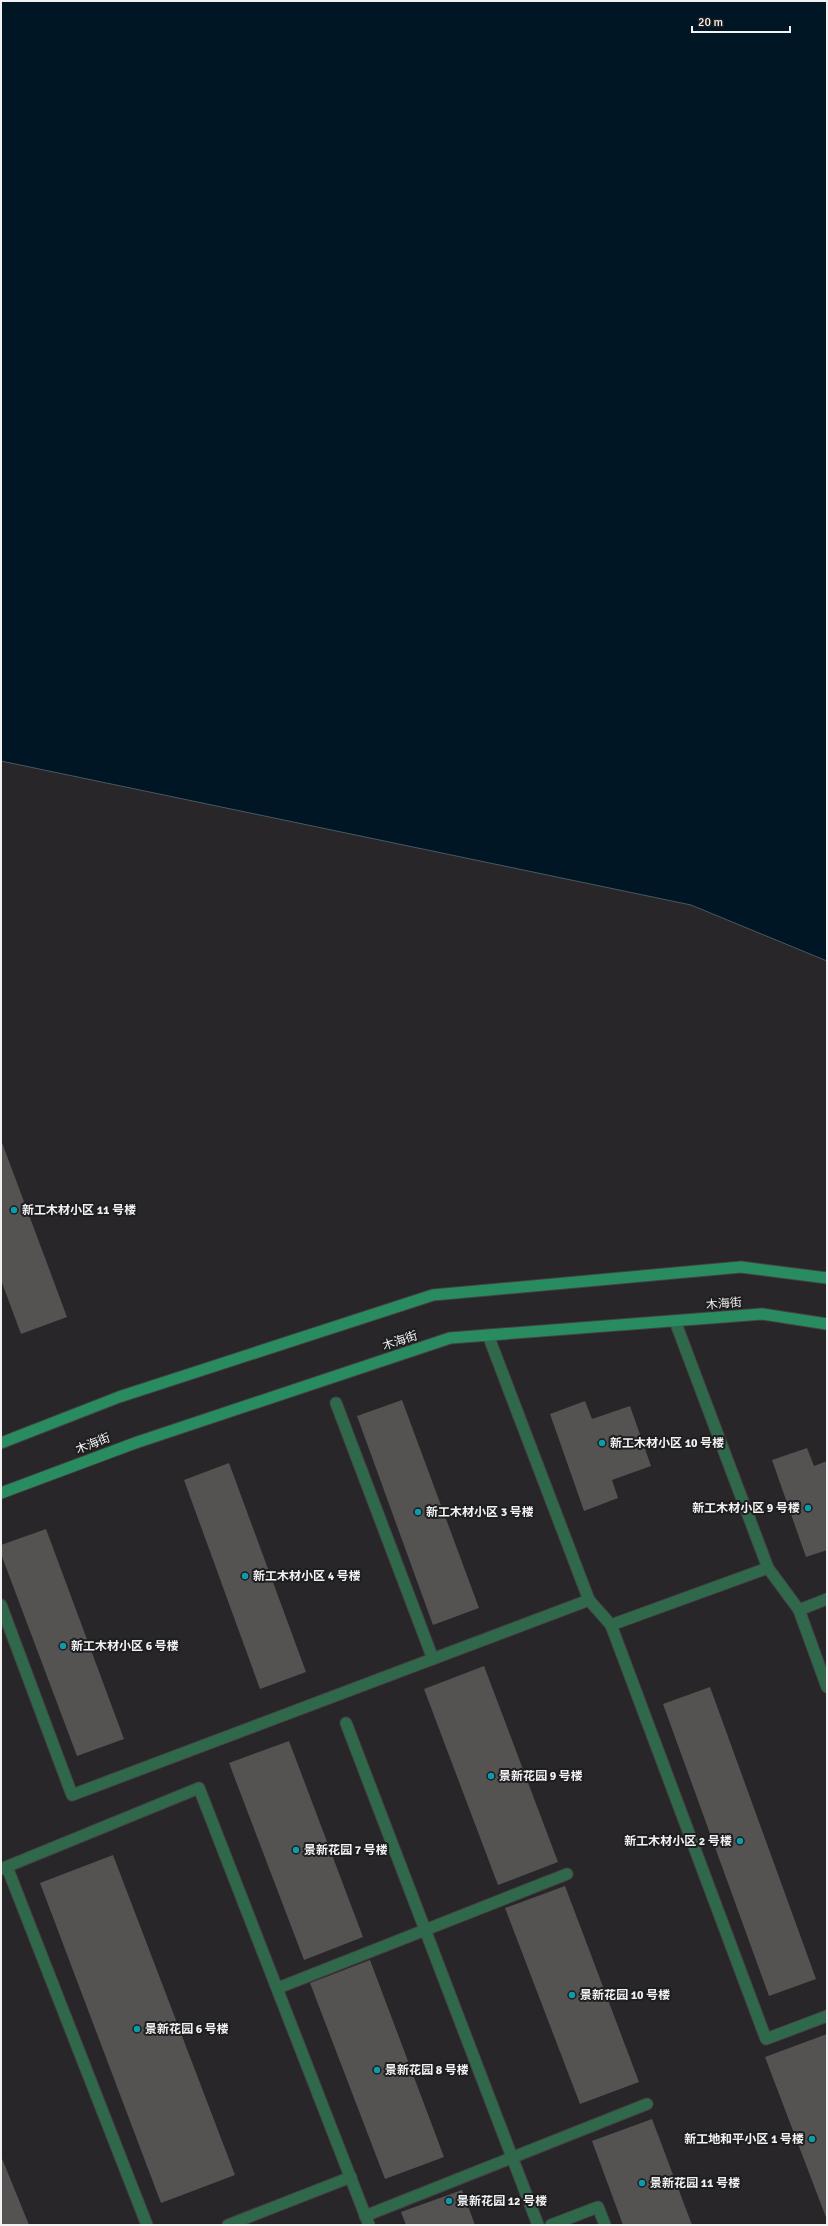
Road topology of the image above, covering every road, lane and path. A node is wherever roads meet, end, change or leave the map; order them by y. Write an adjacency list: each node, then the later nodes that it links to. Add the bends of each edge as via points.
1 (827, 1278): 6 (main road, via 740,1267 433,1295 119,1397)
2 (675, 1321): 3 (main road, 木海街, via 762,1314); 4 (main road, 木海街); 8 (street)
3 (827, 1324)
4 (488, 1335): 7 (main road, 木海街, via 450,1338 135,1443); 10 (street)
5 (336, 1403): 14 (street)
6 (1, 1443)
7 (1, 1493)
8 (768, 1568): 12 (street); 13 (street)
9 (827, 1599): 12 (street)
10 (589, 1600): 13 (street); 14 (street)
11 (1, 1605): 14 (street, via 72,1795)
12 (799, 1610): 15 (street)
13 (611, 1625): 21 (street, via 766,2038)
14 (433, 1659)
15 (827, 1687)
16 (346, 1723): 19 (street)
17 (4, 1868): 20 (street, via 199,1788); 26 (street)
18 (567, 1874): 19 (street)
19 (425, 1930): 20 (street); 23 (street)
20 (278, 1988): 24 (street)
21 (827, 2016)
22 (647, 2104): 23 (street)
23 (512, 2158): 25 (street); 28 (street)
24 (351, 2177): 25 (street); 27 (street)
25 (367, 2220)
26 (147, 2225)
27 (228, 2225)
28 (538, 2225)
29 (551, 2225): 30 (street, via 598,2207)
30 (605, 2225)

